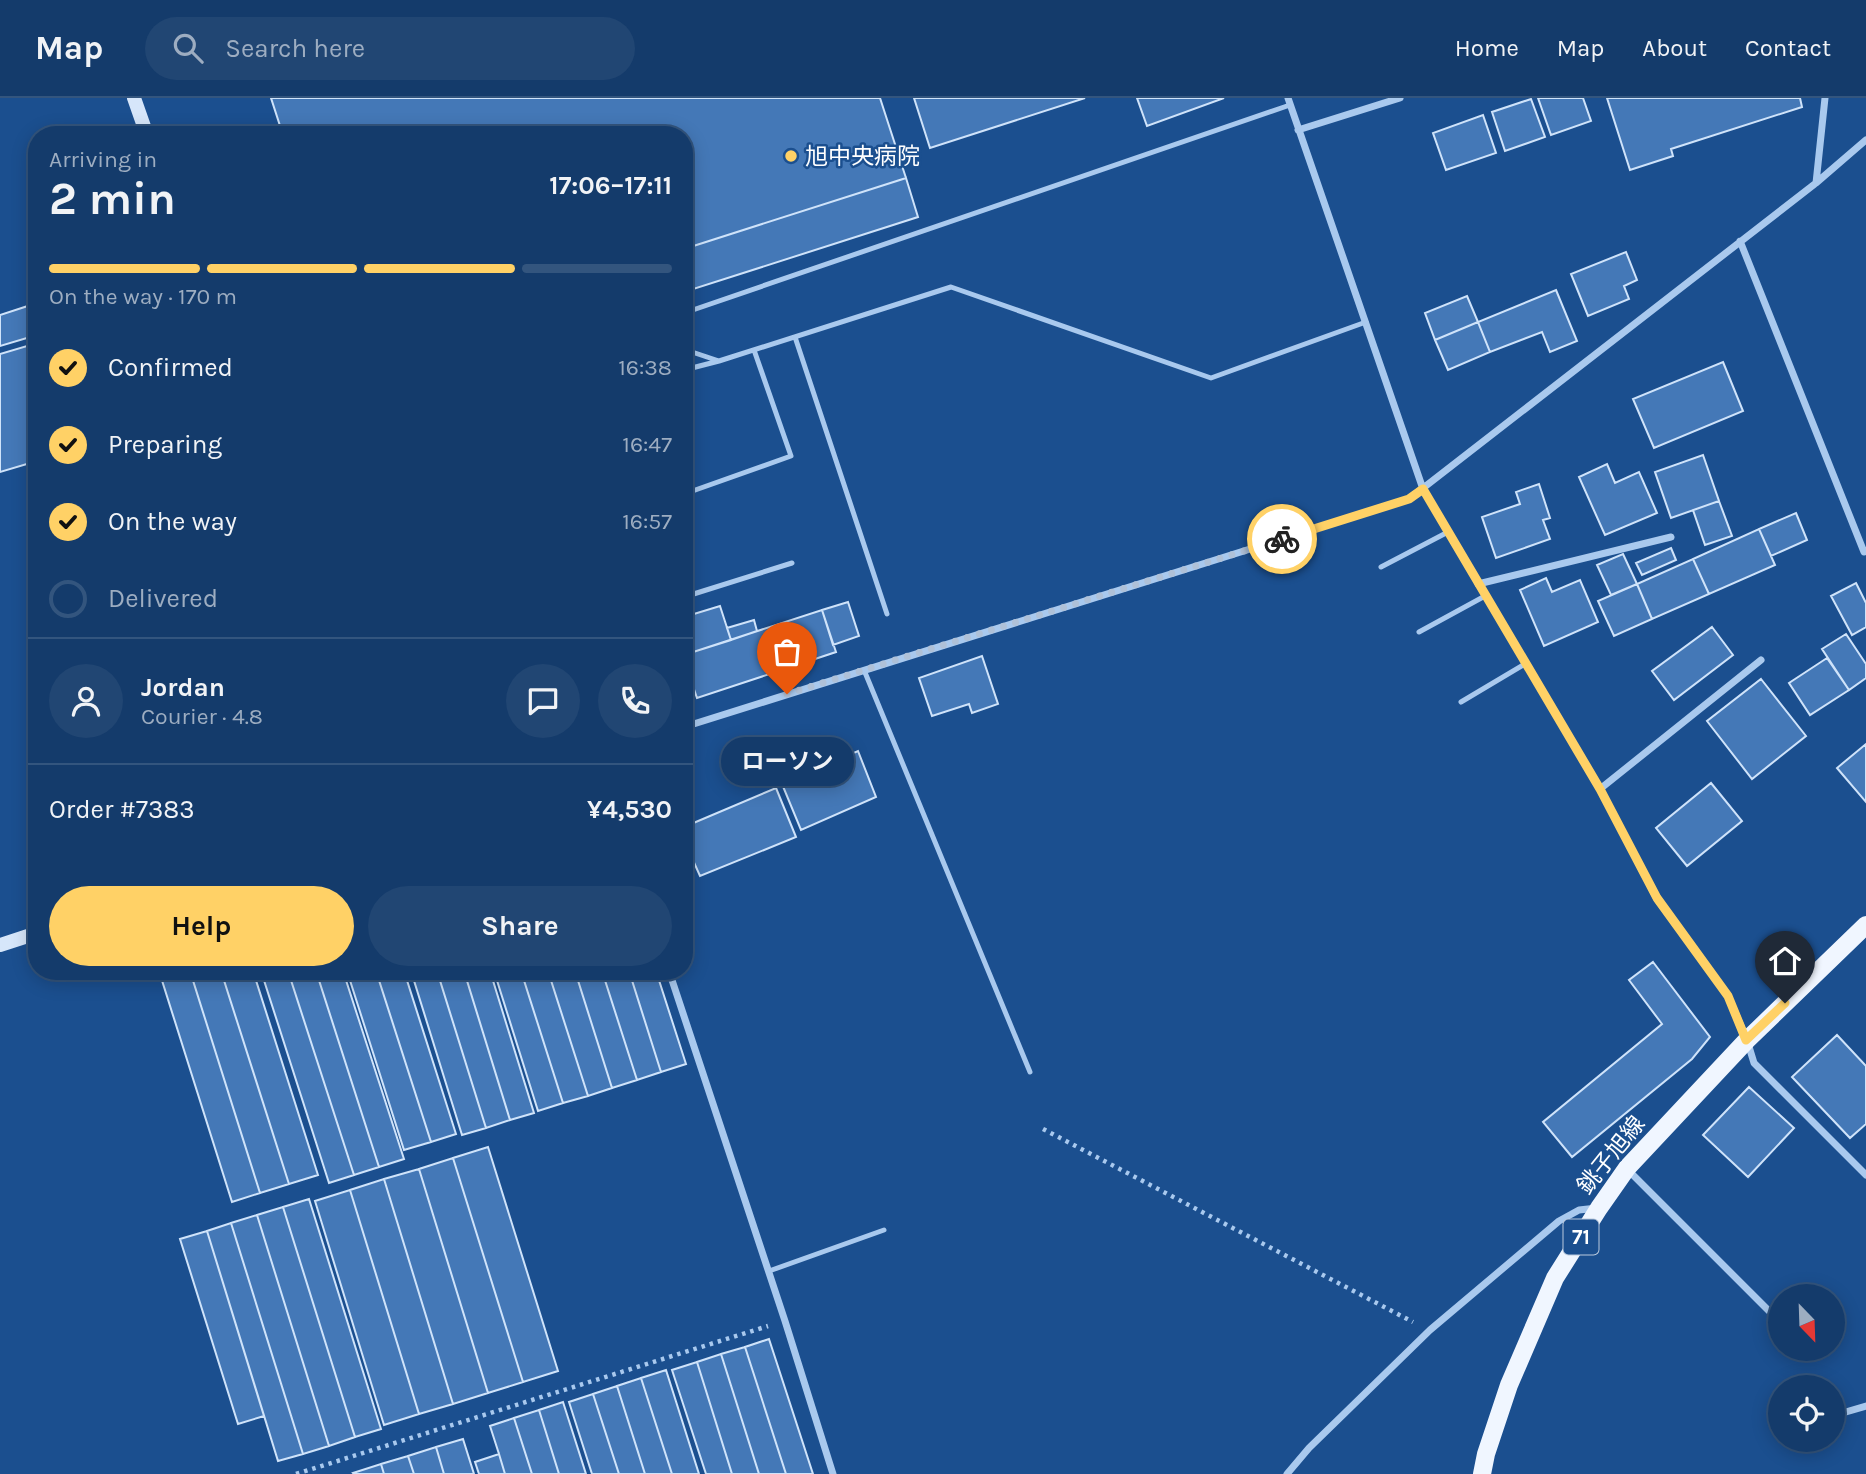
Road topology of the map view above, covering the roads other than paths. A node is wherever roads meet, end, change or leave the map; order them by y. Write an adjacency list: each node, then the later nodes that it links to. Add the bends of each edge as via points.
1 (134, 98): 5 (street)
2 (1400, 98): 6 (street)
3 (1825, 98): 8 (street)
4 (1289, 101): 6 (street); 10 (lane)
5 (144, 126)
6 (1298, 130): 11 (street)
7 (1866, 141): 8 (street)
8 (1816, 183): 9 (street)
9 (1740, 241): 17 (street); 21 (street)
10 (693, 310)
11 (1366, 323): 12 (lane, via 1211,378 951,287); 17 (street)
12 (794, 337): 13 (lane); 27 (lane)
13 (754, 350): 15 (lane); 18 (lane, via 792,456)
14 (693, 352): 15 (lane)
15 (719, 361): 16 (lane)
16 (693, 368)
17 (1423, 489): 19 (street); 31 (street, via 1409,499)
18 (693, 491)
19 (1448, 532): 23 (lane); 24 (street)
20 (1671, 537): 24 (street)
21 (1866, 551)
22 (792, 563): 25 (lane)
23 (1381, 567)
24 (1478, 584): 26 (street)
25 (693, 594)
26 (1485, 596): 28 (lane); 30 (street)
27 (887, 614)
28 (1419, 632)
29 (1761, 660): 34 (street)
30 (1525, 664): 32 (lane); 34 (street)
31 (864, 670): 33 (street); 40 (lane)
32 (1461, 702)
33 (693, 723)
34 (1600, 789): 39 (street, via 1657,898 1728,996)
35 (1866, 925): 39 (main road, 銚子旭線 / 71)
36 (28, 936): 37 (street)
37 (0, 945)
38 (672, 980): 45 (street)
39 (1746, 1040): 41 (main road, 銚子旭線 / 71); 42 (street, via 1754,1063)
40 (1030, 1072)
41 (1627, 1168): 43 (main road, 銚子旭線 / 71); 46 (street)
42 (1866, 1175)
43 (1599, 1208): 50 (street, via 1579,1210 1559,1220 1430,1330); 51 (main road, 銚子旭線 / 71, via 1555,1278 1509,1385)
44 (884, 1230): 45 (lane)
45 (769, 1271): 49 (street)
46 (1768, 1310)
47 (1866, 1406): 48 (street)
48 (1845, 1412)
49 (833, 1474)
50 (1287, 1474)
51 (1482, 1474)

